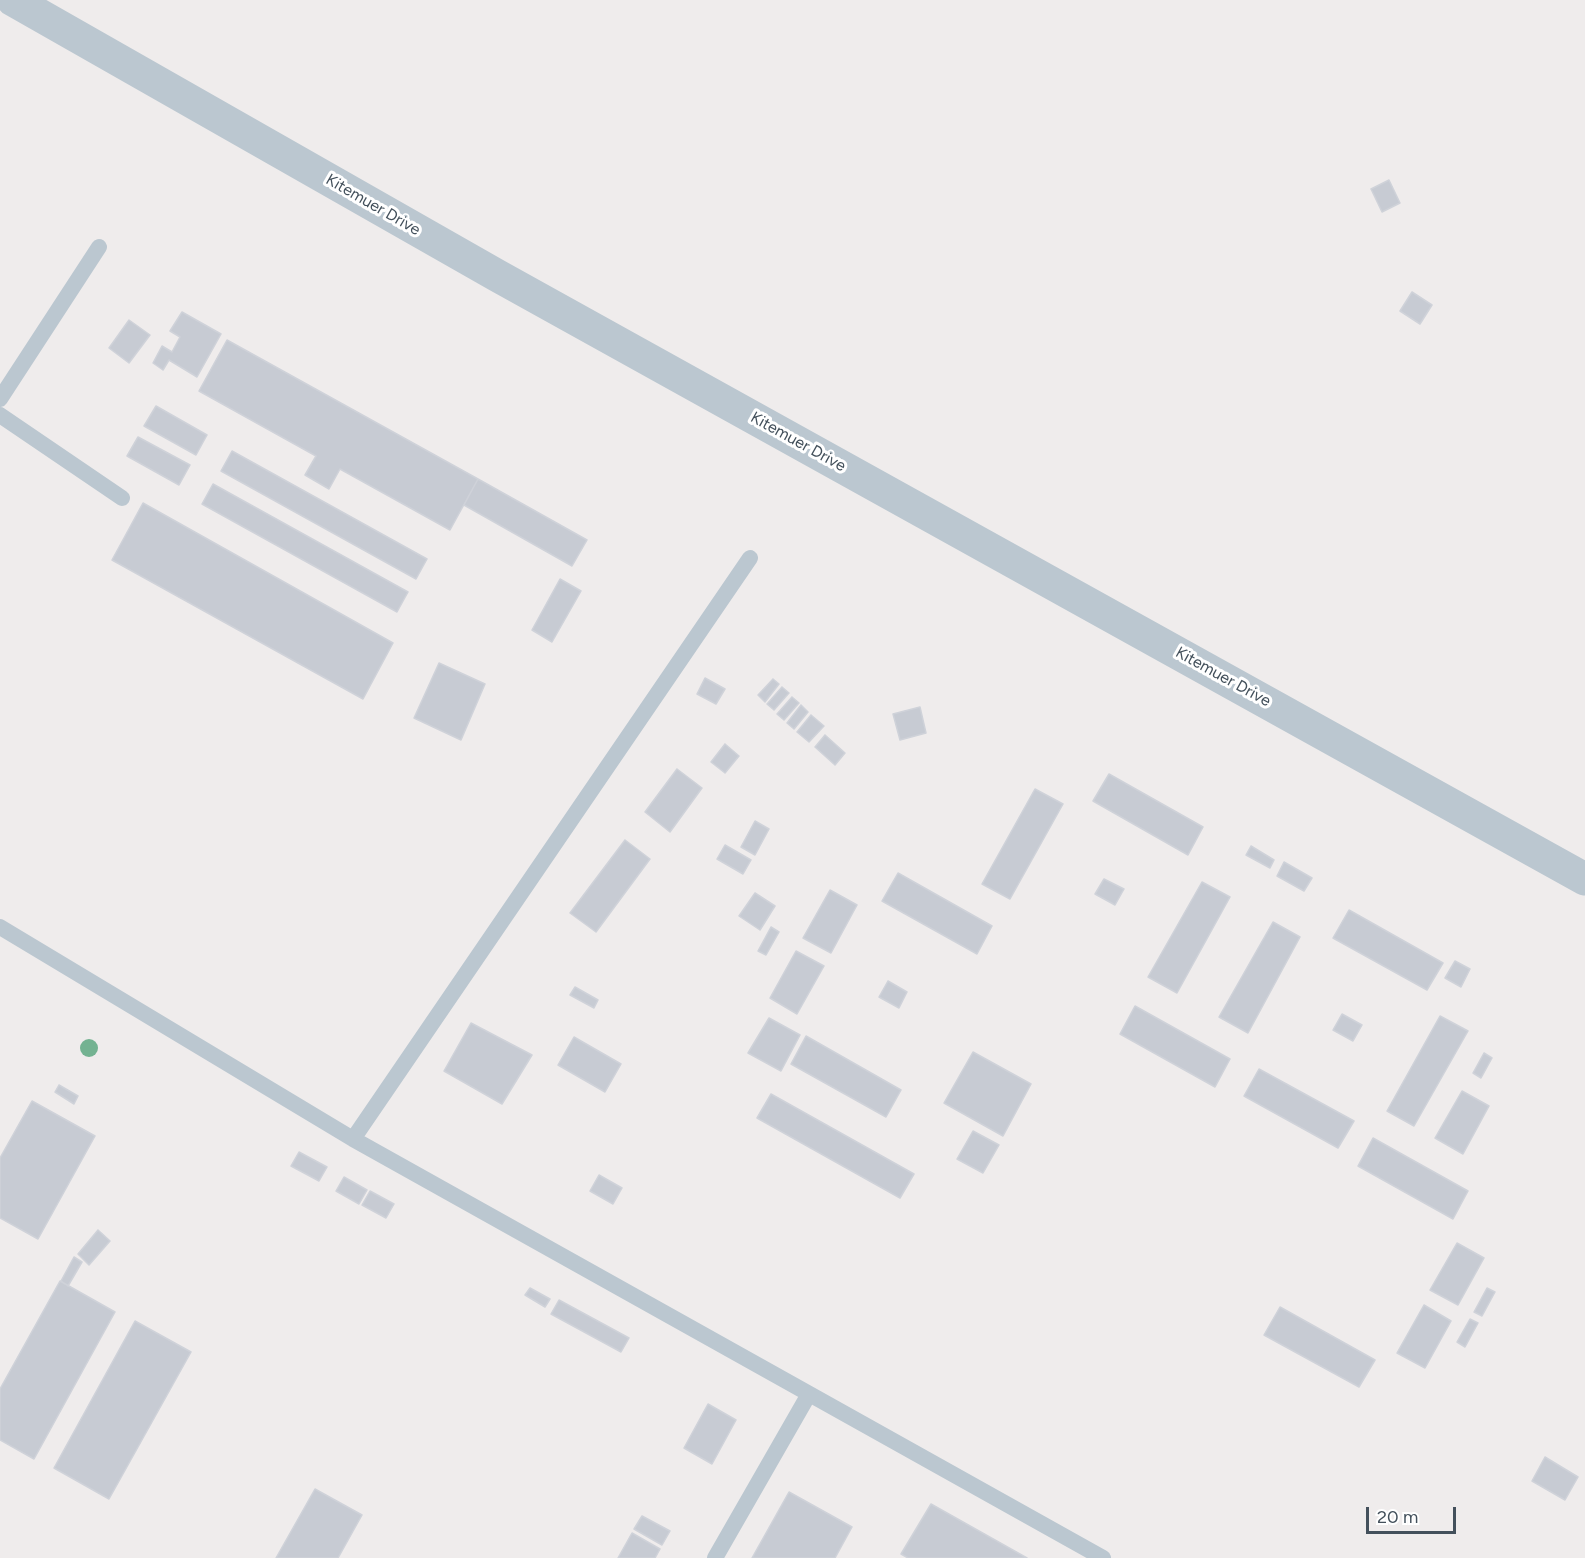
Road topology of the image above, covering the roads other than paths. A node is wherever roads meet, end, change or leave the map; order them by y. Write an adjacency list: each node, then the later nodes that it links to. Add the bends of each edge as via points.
1 (13, 0): 7 (street, Kitemuer Drive, via 508,282)
2 (99, 247): 3 (lane)
3 (0, 399)
4 (0, 415): 5 (lane)
5 (122, 498)
6 (750, 558): 9 (lane)
7 (1585, 879)
8 (0, 927): 9 (lane)
9 (353, 1138): 10 (lane)
10 (809, 1394): 11 (lane); 12 (lane)
11 (715, 1558)
12 (1103, 1558)

